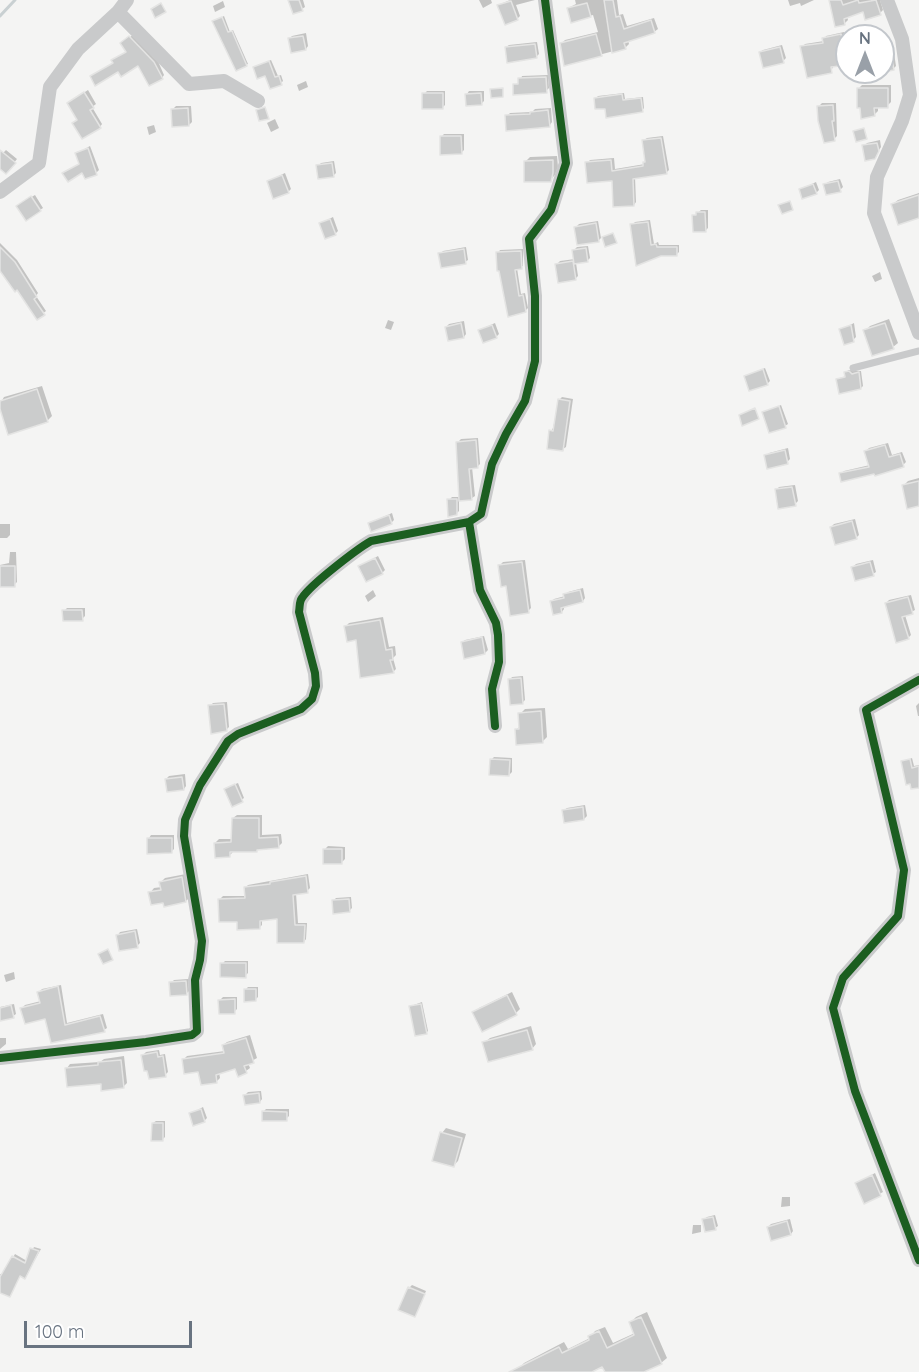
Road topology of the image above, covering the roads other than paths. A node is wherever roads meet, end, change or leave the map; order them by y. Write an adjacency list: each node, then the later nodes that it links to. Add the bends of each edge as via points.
1 (127, 0): 4 (street)
2 (545, 0): 10 (street, via 566,163 551,210 529,239 535,296 535,361 525,401 492,465 481,514)
3 (887, 0): 7 (street, via 902,39 910,95 877,177 874,213)
4 (118, 12): 5 (street, via 189,84 224,81); 6 (street, via 78,50 50,87 39,163)
5 (258, 101)
6 (0, 192)
7 (919, 333)
8 (919, 351): 9 (lane)
9 (853, 368)
10 (469, 522): 12 (street, via 480,590 498,634 499,662 492,689); 13 (street, via 371,541 307,592 299,612 315,673 312,699 301,710 228,741 200,785 183,827 202,941 195,980 197,1031 146,1042)
11 (919, 680): 14 (street, via 866,710 904,870 898,916 843,978 833,1008 855,1090)
12 (495, 726)
13 (0, 1058)
14 (919, 1260)

